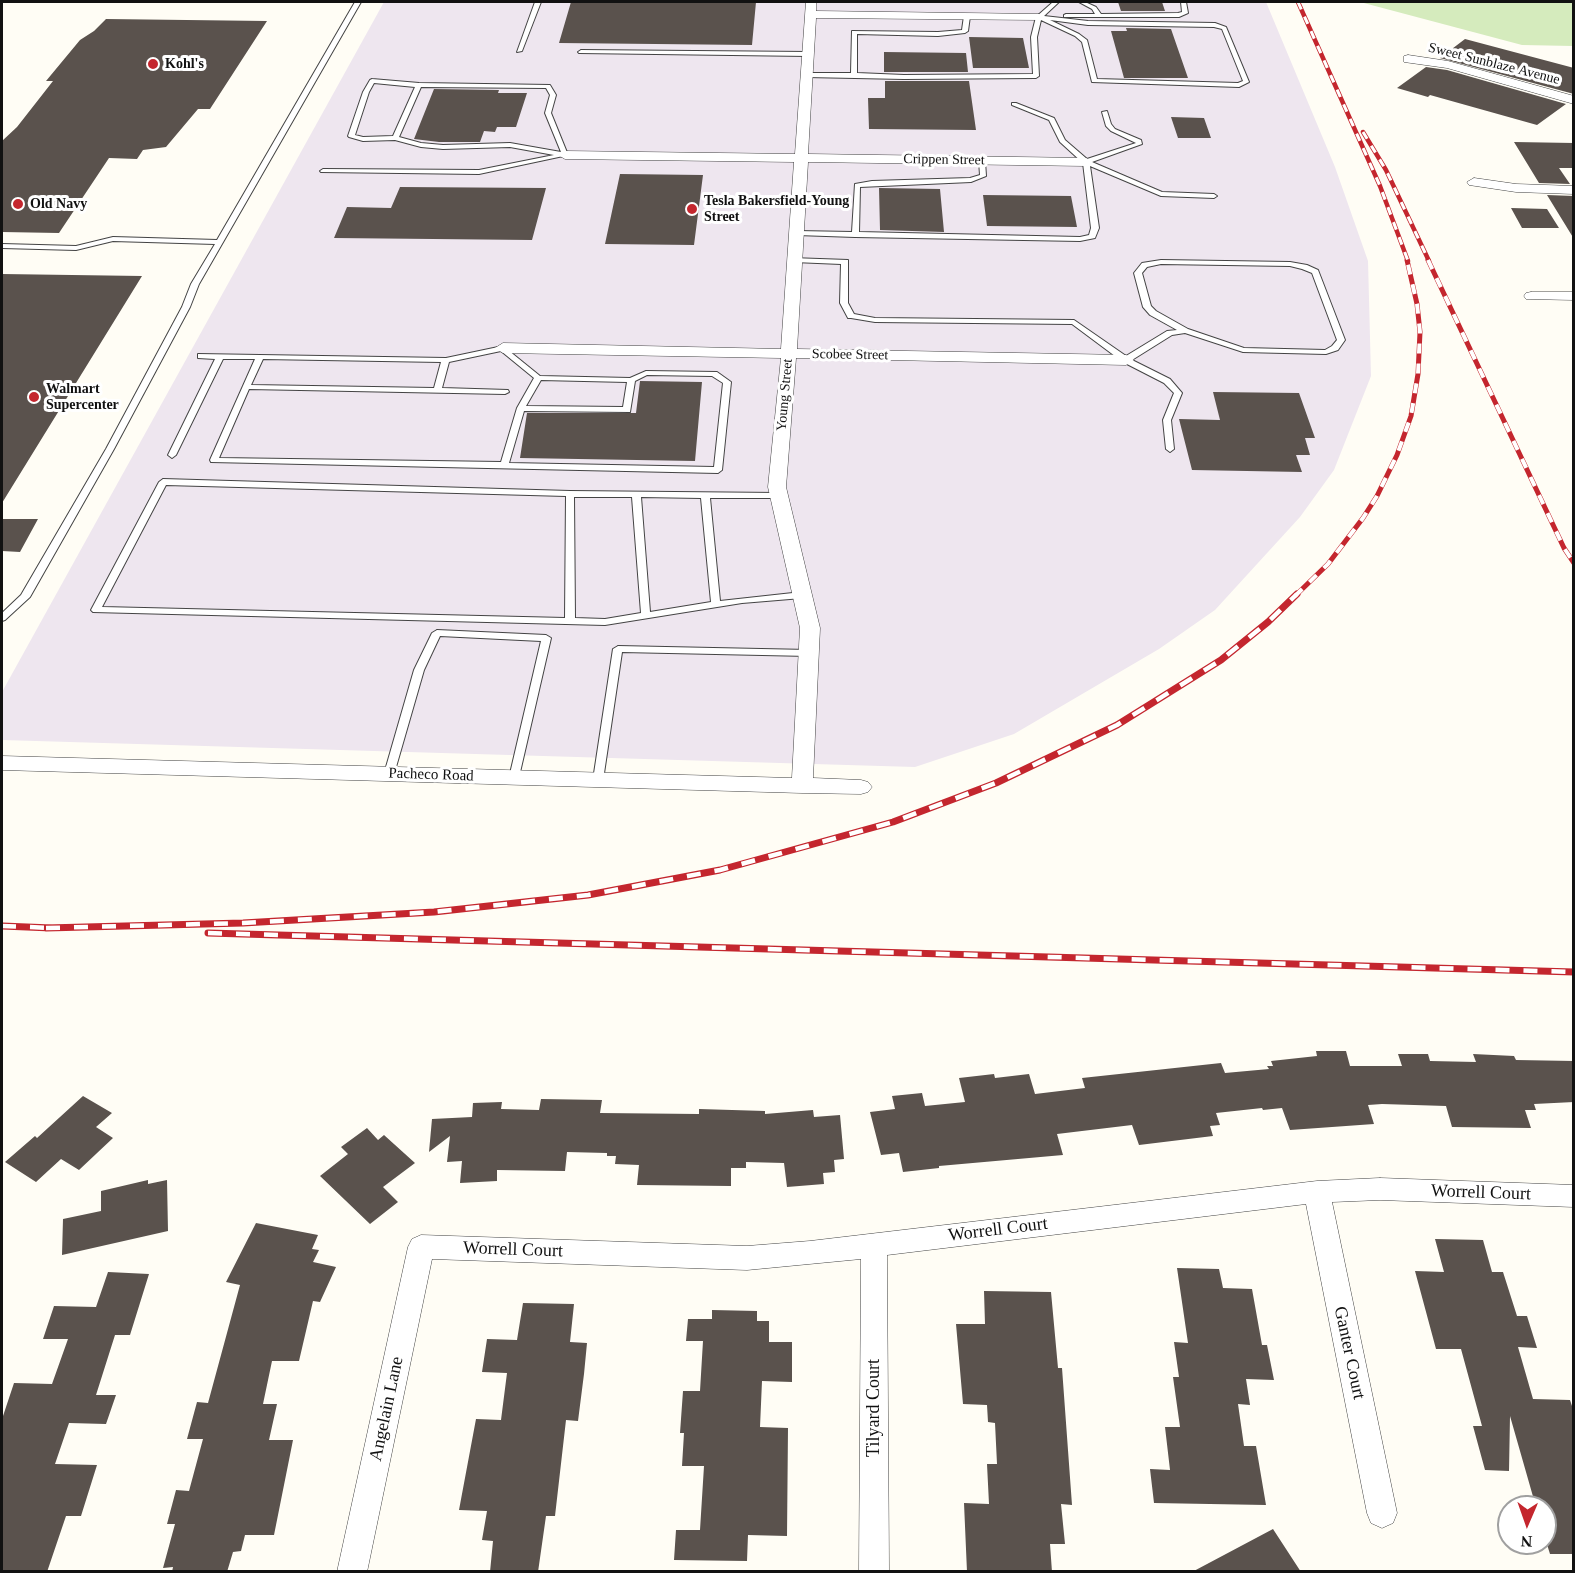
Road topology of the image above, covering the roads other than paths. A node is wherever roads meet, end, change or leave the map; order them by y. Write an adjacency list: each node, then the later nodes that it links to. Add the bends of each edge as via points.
1 (358, 2): 31 (lane)
2 (538, 2): 10 (lane)
3 (1056, 2): 9 (lane)
4 (1081, 2): 7 (lane)
5 (1184, 2): 7 (lane, via 1185,13 1179,15)
6 (811, 8): 8 (street); 12 (street, Young Street)
7 (1098, 14): 9 (lane)
8 (967, 16): 9 (street); 15 (lane, via 965,31 854,32)
9 (1039, 17): 9 (lane, via 1085,41 1094,81 1239,85 1246,82 1224,28 1215,25 1088,23); 15 (lane, via 1034,38 1036,76)
10 (519, 51)
11 (581, 52): 12 (lane)
12 (808, 54): 14 (street, Young Street)
13 (1408, 59): 17 (street, Sweet Sunblaze Avenue, via 1448,65)
14 (806, 75): 15 (lane); 22 (street, Young Street)
15 (854, 75)
16 (418, 85): 20 (lane); 20 (lane, via 372,81 366,92 351,136); 21 (lane, via 548,86 553,95 548,113)
17 (1574, 100)
18 (1014, 104): 24 (lane, via 1052,119 1062,141)
19 (1106, 112): 24 (lane, via 1113,130 1139,144)
20 (395, 138): 21 (lane, via 421,145 510,145)
21 (565, 154): 22 (street, Crippen Street); 25 (lane, via 479,172)
22 (802, 158): 23 (street, Crippen Street); 29 (street, Young Street)
23 (982, 161): 24 (street, Crippen Street); 30 (lane, via 983,176 971,180 857,185)
24 (1086, 162): 28 (lane, via 1161,194); 30 (lane, via 1095,228 1092,236 1080,239)
25 (323, 171)
26 (1474, 182): 27 (street)
27 (1574, 190)
28 (1214, 196)
29 (796, 233): 30 (lane); 33 (street, Young Street)
30 (855, 235)
31 (219, 242): 32 (lane, via 113,239 76,248); 60 (lane, via 110,449 31,588)
32 (2, 246)
33 (794, 260): 38 (street, Young Street); 43 (lane, via 845,262 844,303 851,316 875,320 1074,322)
34 (1531, 296): 35 (street)
35 (1574, 296)
36 (1185, 331): 36 (lane, via 1243,350 1326,352 1341,340 1315,272 1304,267 1161,262 1145,265 1138,273 1147,307); 43 (lane, via 1170,333)
37 (503, 348): 38 (street, Scobee Street); 42 (lane); 44 (lane)
38 (789, 353): 43 (street, Scobee Street); 56 (street, Young Street)
39 (201, 356): 40 (lane)
40 (220, 357): 41 (lane); 51 (lane)
41 (260, 357): 42 (lane); 46 (lane)
42 (446, 360): 47 (lane)
43 (1126, 360): 50 (lane, via 1167,381 1178,393 1167,420)
44 (538, 378): 45 (lane); 49 (lane)
45 (631, 380): 49 (lane, via 627,411); 52 (lane, via 646,373 714,374 727,382 718,470)
46 (246, 387): 47 (lane); 52 (lane, via 214,460)
47 (437, 390): 48 (lane)
48 (505, 392)
49 (521, 408): 52 (lane)
50 (1170, 448)
51 (172, 454)
52 (504, 465)
53 (570, 494): 54 (lane); 61 (lane); 61 (lane, via 163,482 96,610)
54 (636, 495): 55 (lane); 59 (lane)
55 (705, 495): 56 (lane); 58 (lane)
56 (779, 496): 57 (street, Young Street)
57 (802, 595): 58 (lane); 62 (street, Young Street, via 810,628)
58 (716, 604): 59 (lane)
59 (646, 615): 61 (lane, via 604,622)
60 (2, 618)
61 (570, 622)
62 (809, 653): 66 (lane, via 618,649); 67 (street, Young Street)
63 (2, 763): 64 (street, Pacheco Road)
64 (388, 774): 65 (street, Pacheco Road); 65 (lane, via 420,670 437,633 546,638)
65 (514, 777): 66 (street, Pacheco Road)
66 (598, 780): 67 (street, Pacheco Road)
67 (802, 786): 68 (street, Pacheco Road)
68 (861, 787)
69 (1317, 1192): 70 (street, Worrell Court, via 1380,1189); 71 (street, Worrell Court); 73 (street, Ganter Court)
70 (1574, 1196)
71 (874, 1245): 72 (street, Worrell Court, via 747,1257); 75 (street, Tilyard Court)
72 (421, 1247): 74 (street, Angelain Lane)
73 (1382, 1513)
74 (352, 1572)
75 (874, 1572)

